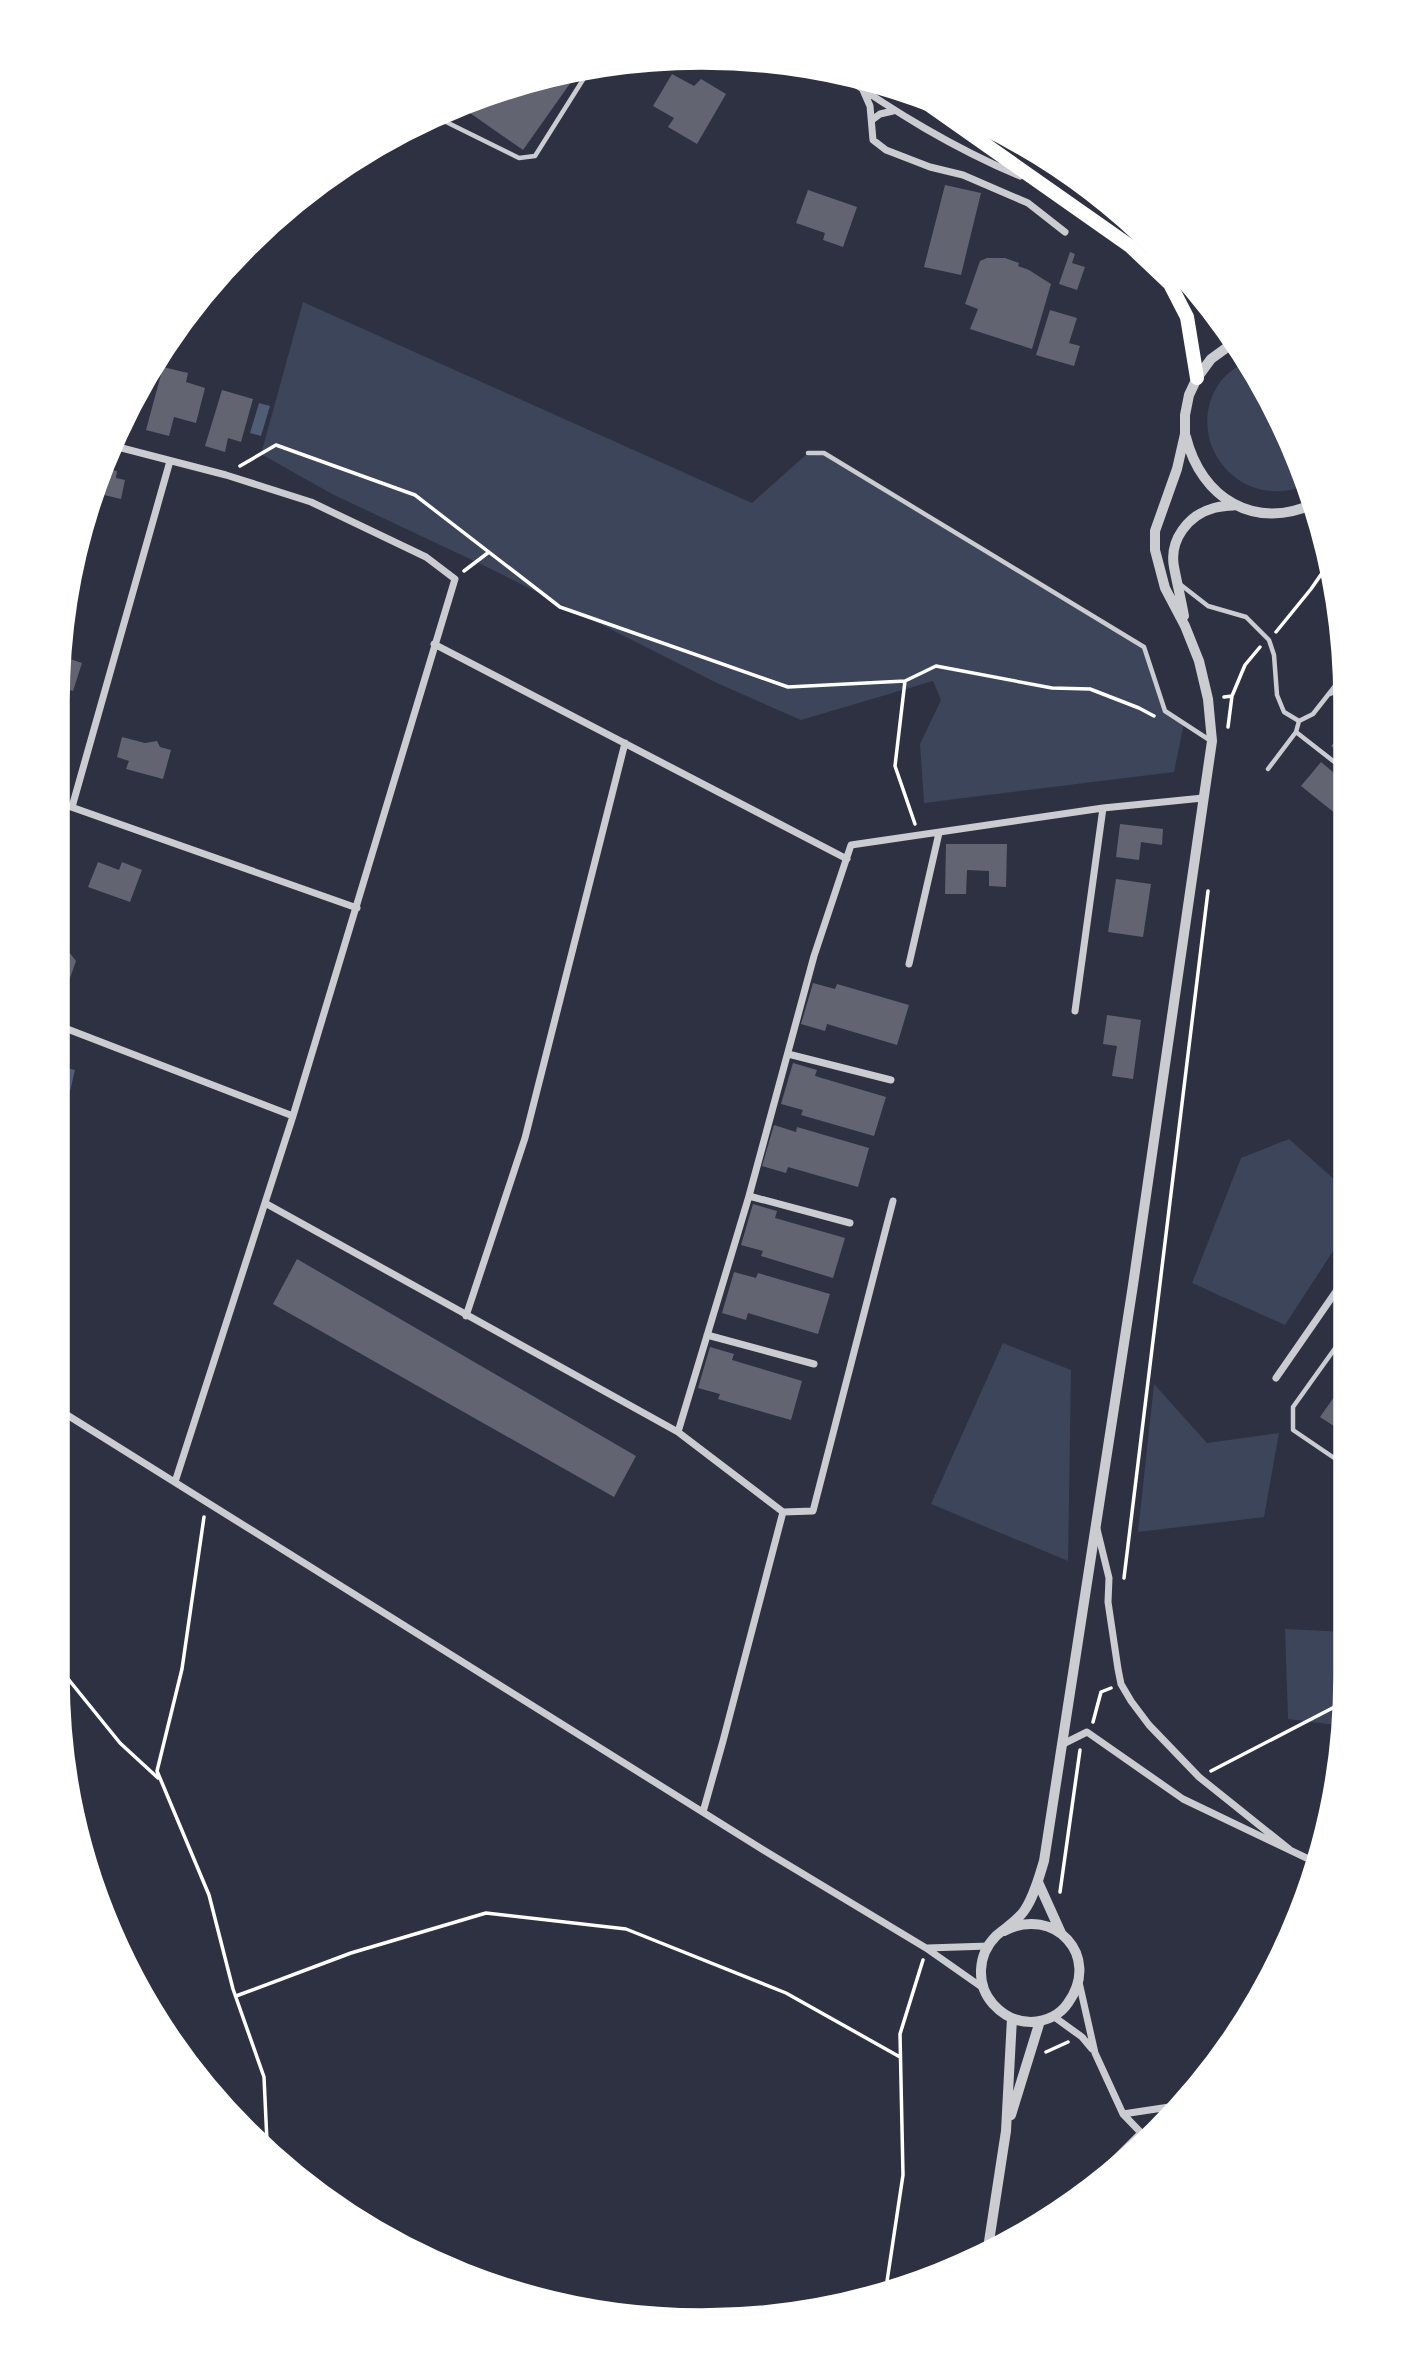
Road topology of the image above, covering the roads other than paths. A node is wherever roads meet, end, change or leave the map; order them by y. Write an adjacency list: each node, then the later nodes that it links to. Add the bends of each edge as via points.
1 (583, 79): 6 (lane, via 535,156 519,158)
2 (863, 90): 3 (street); 5 (street)
3 (893, 111): 5 (street); 7 (street, via 982,160)
4 (947, 117): 7 (main road)
5 (872, 120): 8 (street, via 873,140 886,150 1028,203)
6 (446, 122)
7 (1045, 186): 10 (main road, via 1130,246 1170,284 1187,317)
8 (1065, 232)
9 (1226, 348): 10 (street)
10 (1197, 378): 11 (street, via 1189,395)
11 (1185, 434): 15 (street, via 1201,476); 20 (street, via 1155,531 1159,571)
12 (121, 448): 14 (street)
13 (808, 453): 27 (lane, via 824,453 1144,647 1165,711)
14 (170, 461): 21 (street, via 311,502 426,557 454,579); 33 (street)
15 (1236, 505): 17 (street, via 1257,512); 19 (street, via 1212,508 1181,530 1173,565)
16 (1304, 508): 17 (street)
17 (1301, 510): 18 (street)
18 (1305, 511)
19 (1179, 583): 20 (street); 25 (lane, via 1208,606 1246,617 1269,640 1275,655 1277,695 1284,712)
20 (1185, 626): 27 (street, via 1208,699)
21 (434, 644): 28 (street); 37 (street)
22 (1334, 687): 24 (lane)
23 (1335, 692): 24 (lane)
24 (1328, 695): 25 (lane, via 1313,714)
25 (1299, 721): 26 (lane)
26 (1296, 732): 29 (lane); 30 (lane)
27 (1212, 741): 31 (street)
28 (625, 743): 36 (street); 49 (street, via 525,1138)
29 (1335, 762)
30 (1268, 769)
31 (1203, 798): 34 (street); 59 (street)
32 (68, 806): 33 (street)
33 (72, 807): 37 (street)
34 (1103, 808): 35 (street); 39 (street)
35 (939, 833): 36 (street, via 852,845); 38 (street)
36 (847, 859): 41 (street)
37 (357, 908): 43 (street)
38 (909, 964)
39 (1075, 1011)
40 (68, 1029): 43 (street)
41 (788, 1054): 42 (street); 44 (street)
42 (891, 1080)
43 (293, 1116): 46 (street)
44 (749, 1196): 47 (street); 50 (street)
45 (892, 1201): 58 (street, via 813,1511)
46 (265, 1203): 49 (street); 57 (street)
47 (850, 1223)
48 (1335, 1293): 53 (street)
49 (466, 1316): 55 (street)
50 (707, 1335): 52 (street); 55 (street)
51 (1335, 1348): 56 (lane, via 1293,1408 1293,1430)
52 (814, 1364)
53 (1276, 1378)
54 (68, 1415): 57 (street)
55 (678, 1432): 58 (street)
56 (1335, 1459)
57 (176, 1482): 61 (street)
58 (783, 1512): 61 (street)
59 (1096, 1521): 60 (street); 62 (street, via 1109,1578 1108,1602 1121,1684 1131,1701 1199,1777)
60 (1060, 1745): 62 (street, via 1087,1732 1183,1799); 64 (street)
61 (703, 1812): 68 (street)
62 (1289, 1849): 63 (street)
63 (1308, 1858)
64 (1038, 1882): 65 (street, via 1024,1912); 66 (street)
65 (1004, 1931): 66 (street, via 1027,1923); 67 (street)
66 (1061, 1933): 69 (street, via 1077,1955)
67 (989, 1946): 68 (street); 70 (street, via 982,1965)
68 (926, 1948): 70 (street)
69 (1079, 1982): 71 (street, via 1065,2008); 74 (street)
70 (983, 1989): 72 (street, via 999,2011)
71 (1053, 2016): 73 (street); 74 (street, via 1082,2037)
72 (1012, 2018): 73 (street); 77 (street)
73 (1040, 2021): 77 (street)
74 (1094, 2053): 76 (street)
75 (1165, 2107): 76 (street)
76 (1123, 2113): 78 (street)
77 (1006, 2131): 80 (street)
78 (1140, 2132): 79 (lane)
79 (1119, 2153)
80 (989, 2240)

